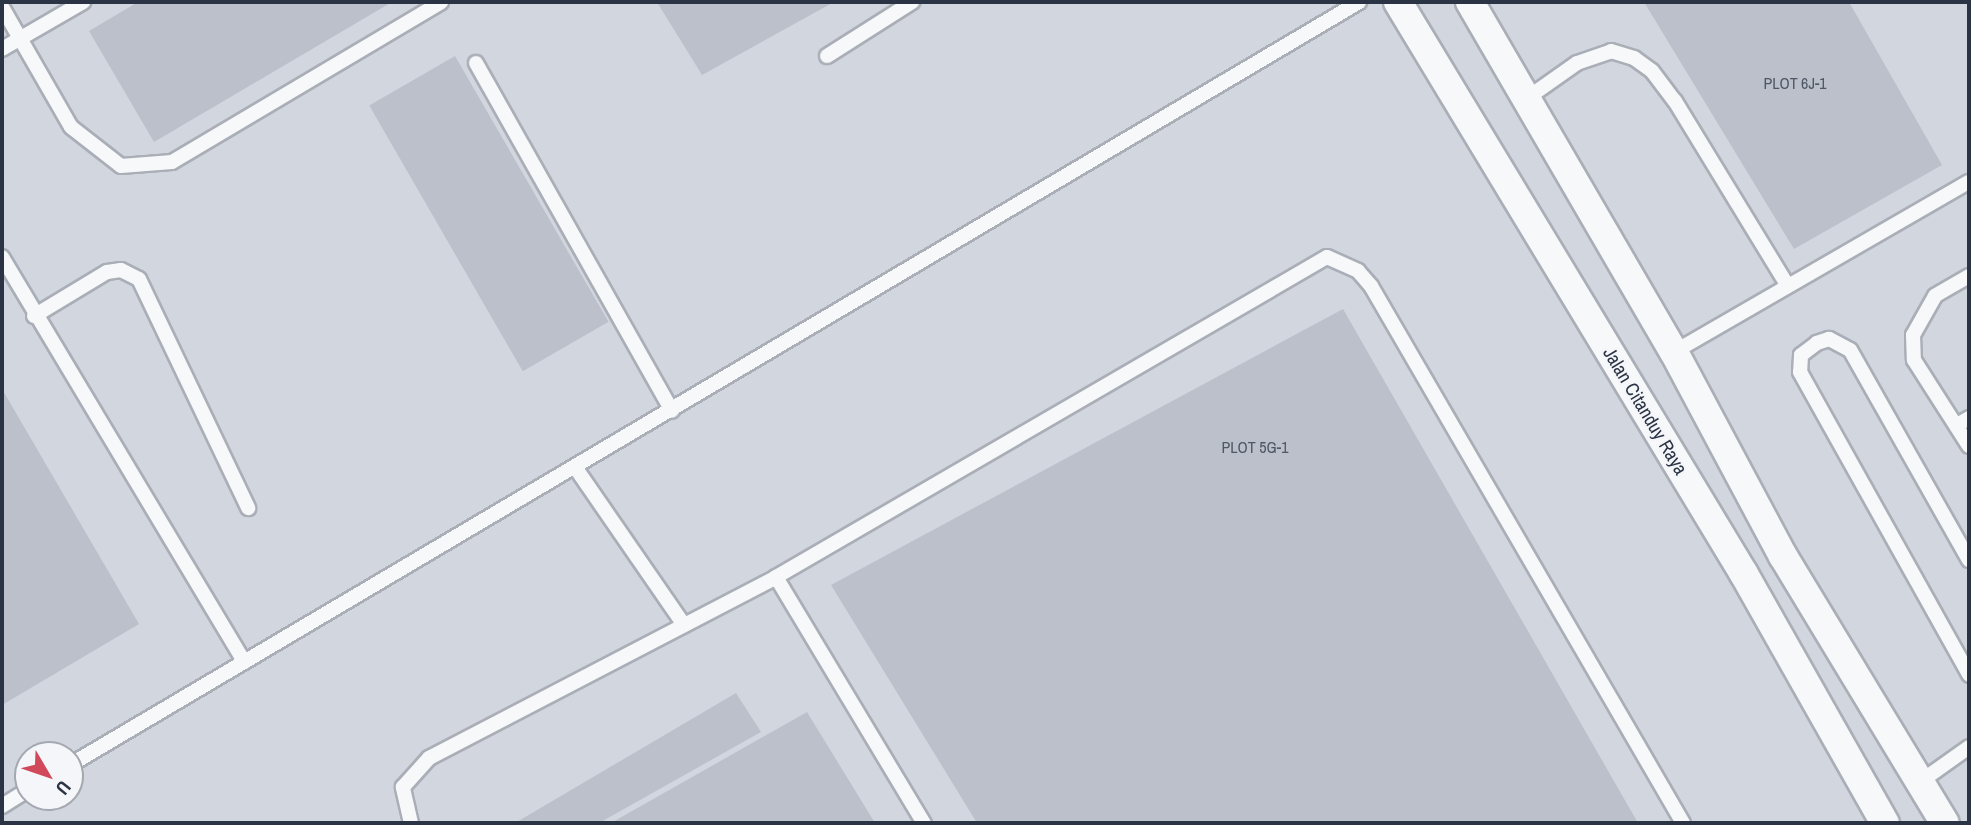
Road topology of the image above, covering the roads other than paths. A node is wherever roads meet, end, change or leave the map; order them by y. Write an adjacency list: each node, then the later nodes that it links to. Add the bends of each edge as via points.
1 (83, 2): 8 (lane)
2 (441, 2): 8 (lane, via 172,162 121,166 97,152 71,127)
3 (912, 2): 10 (lane)
4 (1359, 2): 19 (lane)
5 (1398, 2): 26 (street, Jalan Citanduy Raya)
6 (1470, 2): 12 (street)
7 (2, 7): 8 (lane)
8 (20, 39): 9 (lane)
9 (2, 49)
10 (827, 56)
11 (476, 63): 19 (lane)
12 (1526, 99): 16 (lane, via 1577,63 1611,51 1634,58 1652,71 1675,102); 18 (street)
13 (1969, 181): 16 (lane)
14 (2, 257): 17 (lane)
15 (1969, 276): 20 (lane, via 1935,296 1913,335 1914,360)
16 (1786, 283): 18 (lane)
17 (34, 316): 23 (lane, via 107,272 121,270 139,279); 29 (lane)
18 (1674, 352): 24 (street)
19 (672, 411): 22 (lane)
20 (1963, 421): 21 (lane)
21 (1969, 446)
22 (575, 467): 28 (lane); 29 (lane)
23 (248, 508)
24 (1783, 556): 26 (street); 33 (street)
25 (1969, 560): 30 (lane, via 1850,349 1829,339 1801,355 1800,372)
26 (1744, 574): 37 (street, Jalan Citanduy Raya)
27 (776, 577): 28 (lane); 35 (lane); 36 (lane, via 1327,257 1358,271 1371,286)
28 (684, 625): 34 (lane, via 429,758 403,787)
29 (244, 662): 32 (lane)
30 (1969, 675)
31 (1969, 747): 33 (lane)
32 (84, 757)
33 (1920, 782): 38 (street)
34 (411, 823)
35 (924, 823)
36 (1683, 823)
37 (1885, 823)
38 (1945, 823)

